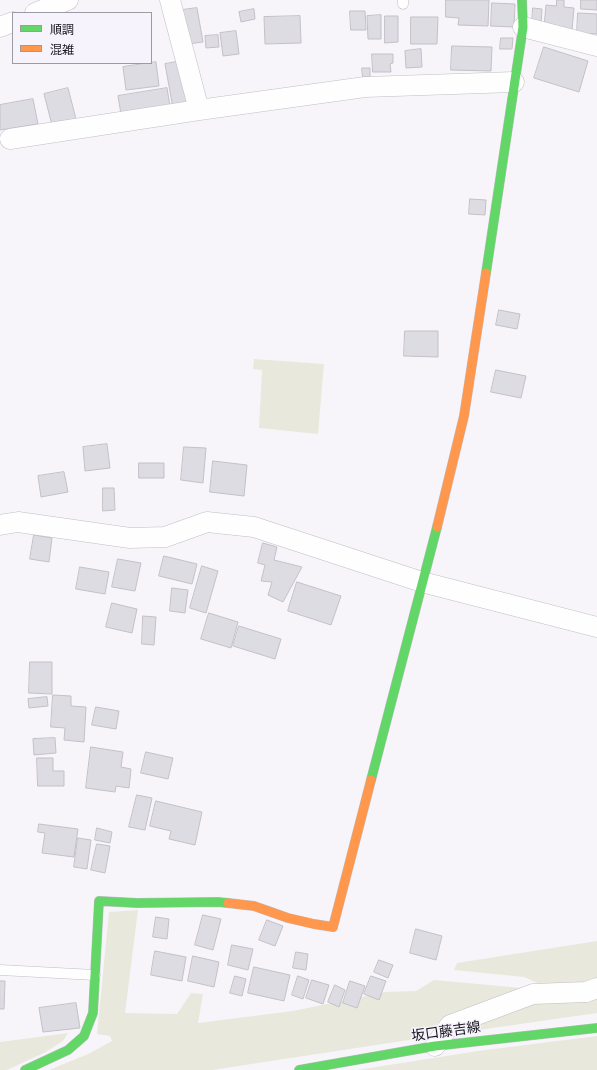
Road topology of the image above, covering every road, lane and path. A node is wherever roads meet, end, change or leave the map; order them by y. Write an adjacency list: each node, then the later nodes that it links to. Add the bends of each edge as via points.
1 (68, 0): 4 (street)
2 (170, 0): 10 (street)
3 (522, 0): 7 (street)
4 (38, 12)
5 (12, 22): 6 (street)
6 (0, 27)
7 (523, 27): 8 (street); 9 (street)
8 (597, 46)
9 (514, 82): 10 (street, via 365,87); 13 (street, via 464,416)
10 (198, 110): 11 (street)
11 (10, 139)
12 (0, 525): 13 (street, via 18,522 130,538 165,537 207,522 254,527)
13 (422, 582): 14 (street); 16 (street, via 333,927 295,919 254,906 218,902 99,901)
14 (597, 627)
15 (0, 970): 16 (lane)
16 (95, 975): 20 (street, via 93,1013 84,1036 68,1050)
17 (597, 988): 19 (street, via 586,992 533,994 450,1025)
18 (597, 1028): 19 (street, 坂口藤吉線)
19 (435, 1046): 21 (street, 坂口藤吉線)
20 (25, 1070)
21 (299, 1070)

